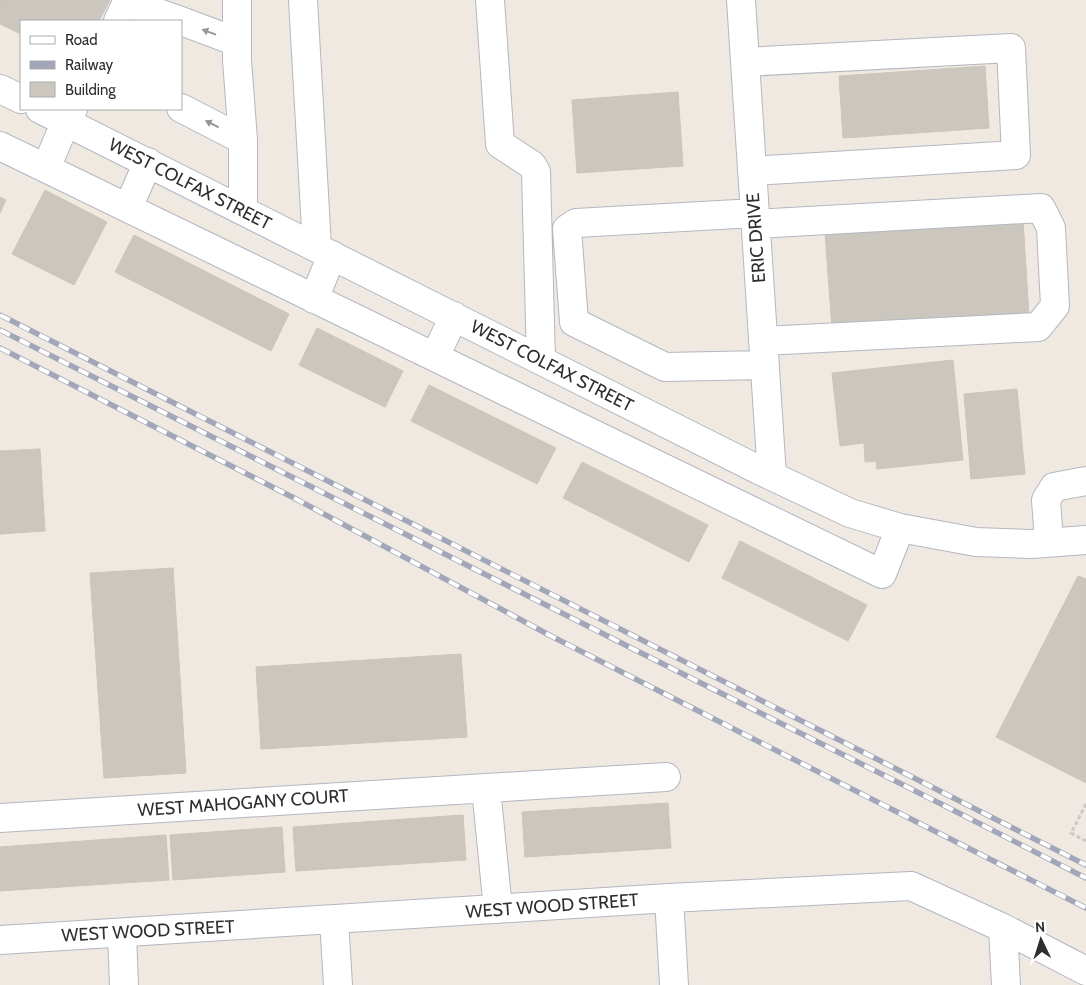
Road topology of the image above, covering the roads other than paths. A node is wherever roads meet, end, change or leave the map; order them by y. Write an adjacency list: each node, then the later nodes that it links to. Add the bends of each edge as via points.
1 (237, 0): 8 (street)
2 (303, 0): 23 (street)
3 (490, 0): 28 (street, via 500,144 532,165 536,172)
4 (740, 0): 9 (street, ERIC DRIVE)
5 (118, 20): 6 (street, via 127,2)
6 (178, 20)
7 (182, 21): 8 (street, one-way to 7)
8 (237, 42): 15 (street)
9 (745, 62): 19 (street, ERIC DRIVE); 19 (street, via 1010,48 1016,155)
10 (0, 89): 11 (street)
11 (20, 99)
12 (182, 109): 15 (street, one-way to 12)
13 (45, 110): 14 (street, WEST COLFAX STREET)
14 (69, 115): 17 (street, WEST COLFAX STREET); 18 (street)
15 (243, 140): 21 (street)
16 (0, 146): 18 (street)
17 (148, 162): 20 (street); 21 (street, WEST COLFAX STREET)
18 (46, 168): 20 (street)
19 (752, 171): 22 (street, ERIC DRIVE)
20 (128, 208): 24 (street)
21 (243, 210): 23 (street, WEST COLFAX STREET)
22 (755, 218): 26 (street, ERIC DRIVE); 26 (street, via 576,223 567,229 574,322 665,367); 26 (street, via 1041,208 1052,228 1055,306 1038,327)
23 (324, 251): 24 (street); 25 (street, WEST COLFAX STREET)
24 (314, 298): 27 (street)
25 (454, 316): 27 (street); 28 (street, WEST COLFAX STREET)
26 (764, 353): 31 (street, ERIC DRIVE)
27 (435, 357): 30 (street)
28 (541, 360): 29 (street, WEST COLFAX STREET)
29 (603, 391): 30 (street); 31 (street, WEST COLFAX STREET)
30 (584, 430): 33 (street)
31 (766, 473): 33 (street); 34 (street, WEST COLFAX STREET, via 850,513)
32 (1086, 481): 36 (street, via 1054,486 1046,500)
33 (745, 507): 34 (street, via 882,574)
34 (900, 528): 36 (street, WEST COLFAX STREET, via 976,542)
35 (1086, 540): 36 (street, WEST COLFAX STREET)
36 (1049, 542)
37 (666, 777): 38 (street, WEST MAHOGANY COURT)
38 (486, 788): 39 (street, WEST MAHOGANY COURT); 41 (street)
39 (0, 818)
40 (669, 898): 41 (street, WEST WOOD STREET); 43 (street, WEST WOOD STREET, via 911,886); 49 (street)
41 (498, 909): 42 (street, WEST WOOD STREET)
42 (334, 920): 44 (street, WEST WOOD STREET); 48 (street)
43 (1003, 928): 46 (street, WEST WOOD STREET); 50 (street)
44 (122, 933): 45 (street, WEST WOOD STREET); 47 (street)
45 (0, 940)
46 (1086, 971)
47 (124, 985)
48 (338, 985)
49 (674, 985)
50 (1006, 985)

